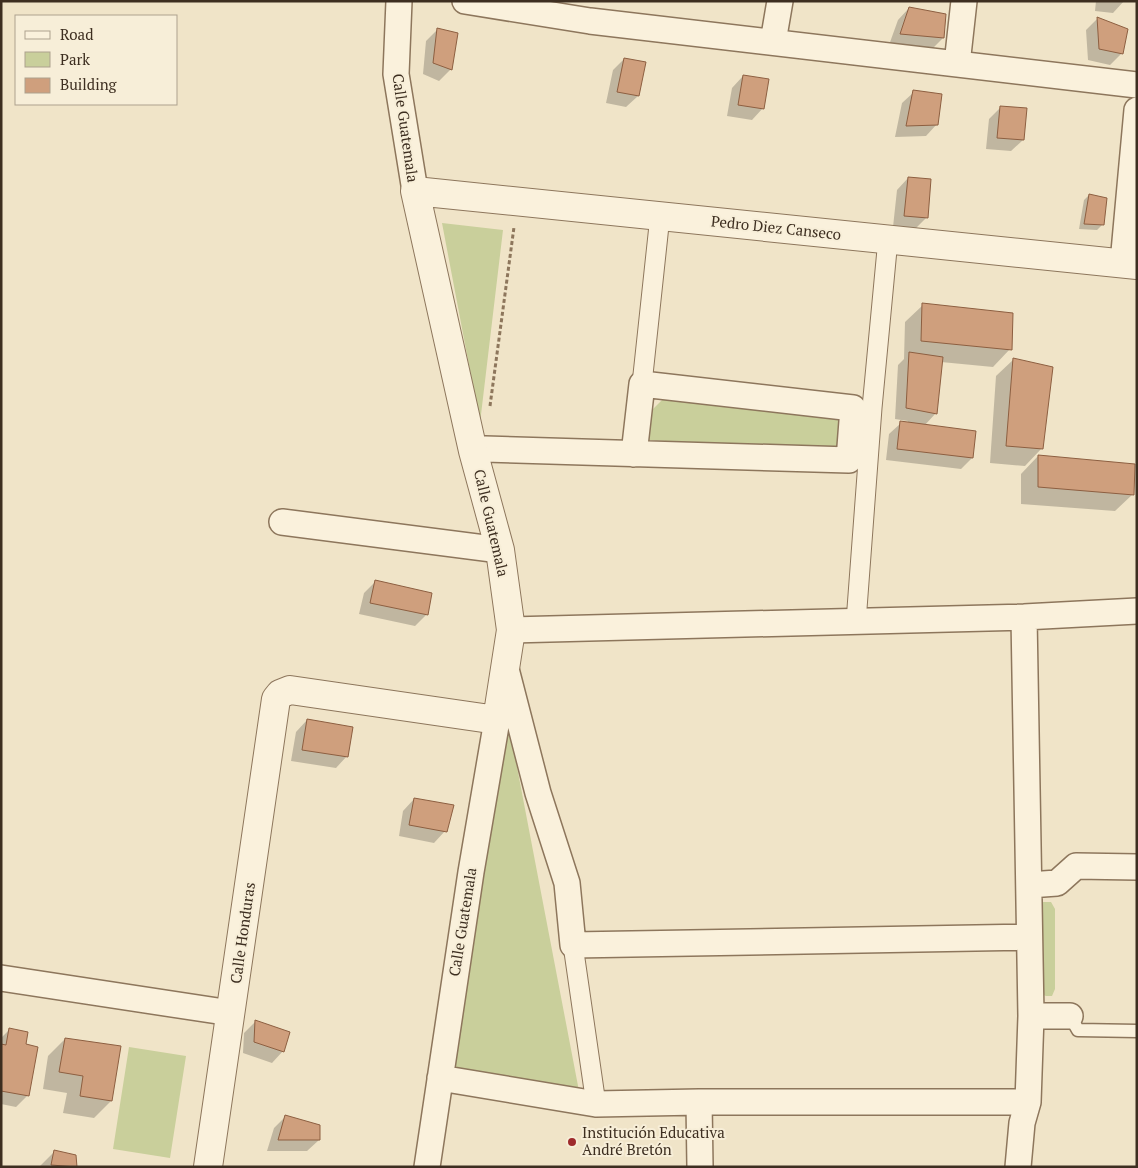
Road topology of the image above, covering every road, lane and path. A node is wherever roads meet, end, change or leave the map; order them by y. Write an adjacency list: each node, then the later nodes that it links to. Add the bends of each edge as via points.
1 (399, 1): 10 (street, Calle Guatemala, via 396,74)
2 (465, 1): 5 (street)
3 (780, 1): 6 (street)
4 (964, 1): 7 (street)
5 (591, 11): 6 (street)
6 (773, 42): 7 (street)
7 (957, 64): 8 (street)
8 (1137, 85)
9 (1137, 110): 14 (street)
10 (415, 191): 11 (street, Pedro Diez Canseco); 17 (street, Calle Guatemala)
11 (518, 202): 12 (street, Pedro Diez Canseco); 16 (path)
12 (660, 216): 13 (street, Pedro Diez Canseco); 15 (street)
13 (888, 240): 14 (street, Pedro Diez Canseco); 23 (street)
14 (1130, 264)
15 (642, 384): 18 (street); 18 (street, via 853,408 849,460)
16 (490, 410)
17 (473, 451): 18 (street); 20 (street, Calle Guatemala)
18 (634, 454)
19 (282, 522): 20 (street)
20 (500, 550): 24 (street, Calle Guatemala)
21 (1137, 611): 22 (street)
22 (1024, 617): 23 (street); 28 (street)
23 (856, 622): 24 (street)
24 (511, 630): 25 (street, Calle Guatemala)
25 (506, 669): 26 (street, Calle Guatemala); 30 (street, via 538,793 567,883)
26 (498, 720): 32 (street, Calle Honduras, via 290,690 280,694 276,699); 36 (street, Calle Guatemala)
27 (1137, 867): 28 (street, via 1076,866 1058,883)
28 (1029, 885): 29 (street)
29 (1029, 937): 30 (street); 33 (street)
30 (573, 945): 39 (street)
31 (1, 978): 32 (street)
32 (231, 1014): 40 (street, Calle Honduras)
33 (1031, 1016): 34 (street); 38 (street)
34 (1070, 1016): 35 (lane, via 1078,1030)
35 (1137, 1031)
36 (440, 1078): 39 (street); 41 (street, Calle Guatemala)
37 (699, 1102): 38 (street); 39 (street); 42 (street)
38 (1028, 1102): 43 (street, via 1022,1123)
39 (596, 1104)
40 (208, 1167)
41 (427, 1167)
42 (700, 1167)
43 (1018, 1167)

